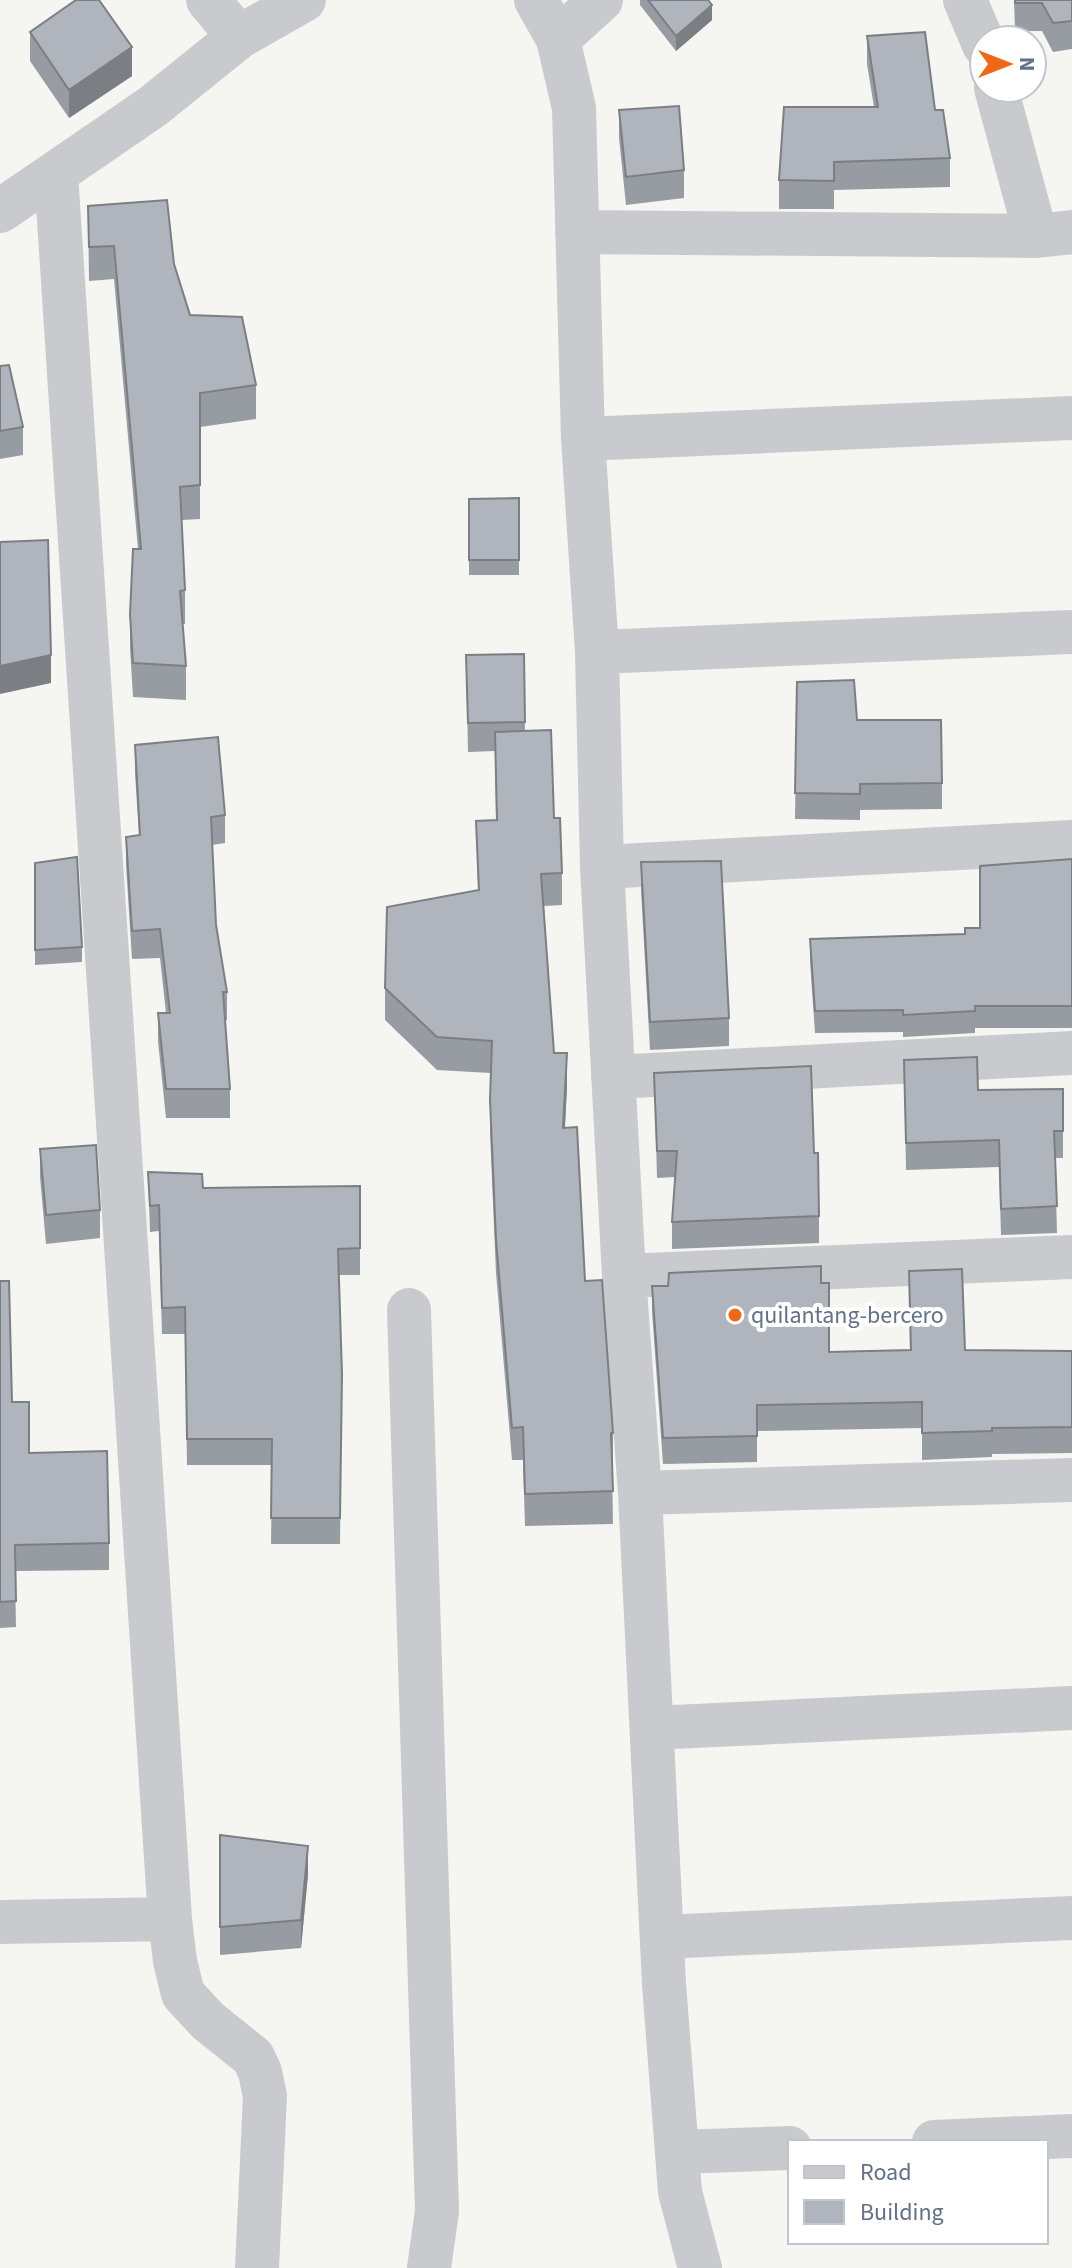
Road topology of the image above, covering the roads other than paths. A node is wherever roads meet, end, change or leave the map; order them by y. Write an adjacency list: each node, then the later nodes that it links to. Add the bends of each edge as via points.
1 (208, 0): 7 (street)
2 (304, 0): 7 (street)
3 (536, 0): 8 (street)
4 (601, 0): 8 (street)
5 (965, 0): 6 (street)
6 (975, 24)
7 (239, 37): 10 (street)
8 (558, 39): 12 (street, via 574,108)
9 (1002, 104): 13 (street)
10 (56, 174): 11 (street); 30 (street)
11 (3, 204)
12 (577, 232): 13 (street); 15 (street)
13 (1054, 234)
14 (1072, 418): 15 (street)
15 (583, 439): 17 (street)
16 (1072, 632): 17 (street)
17 (597, 652): 19 (street)
18 (1072, 842): 19 (street)
19 (602, 867): 21 (street)
20 (1072, 1053): 21 (street)
21 (613, 1077): 23 (street)
22 (1072, 1257): 23 (street)
23 (624, 1276): 26 (street)
24 (409, 1310): 38 (street, via 437,2211)
25 (1072, 1480): 26 (street)
26 (640, 1493): 28 (street)
27 (1072, 1708): 28 (street)
28 (652, 1728): 32 (street)
29 (1072, 1918): 32 (street)
30 (170, 1919): 31 (street); 37 (street, via 183,1994 253,2057 260,2072 265,2096)
31 (0, 1922)
32 (662, 1937): 36 (street)
33 (1072, 2136): 34 (street)
34 (980, 2140)
35 (788, 2148): 36 (street)
36 (677, 2152): 39 (street, via 680,2192)
37 (257, 2268)
38 (429, 2268)
39 (700, 2268)

